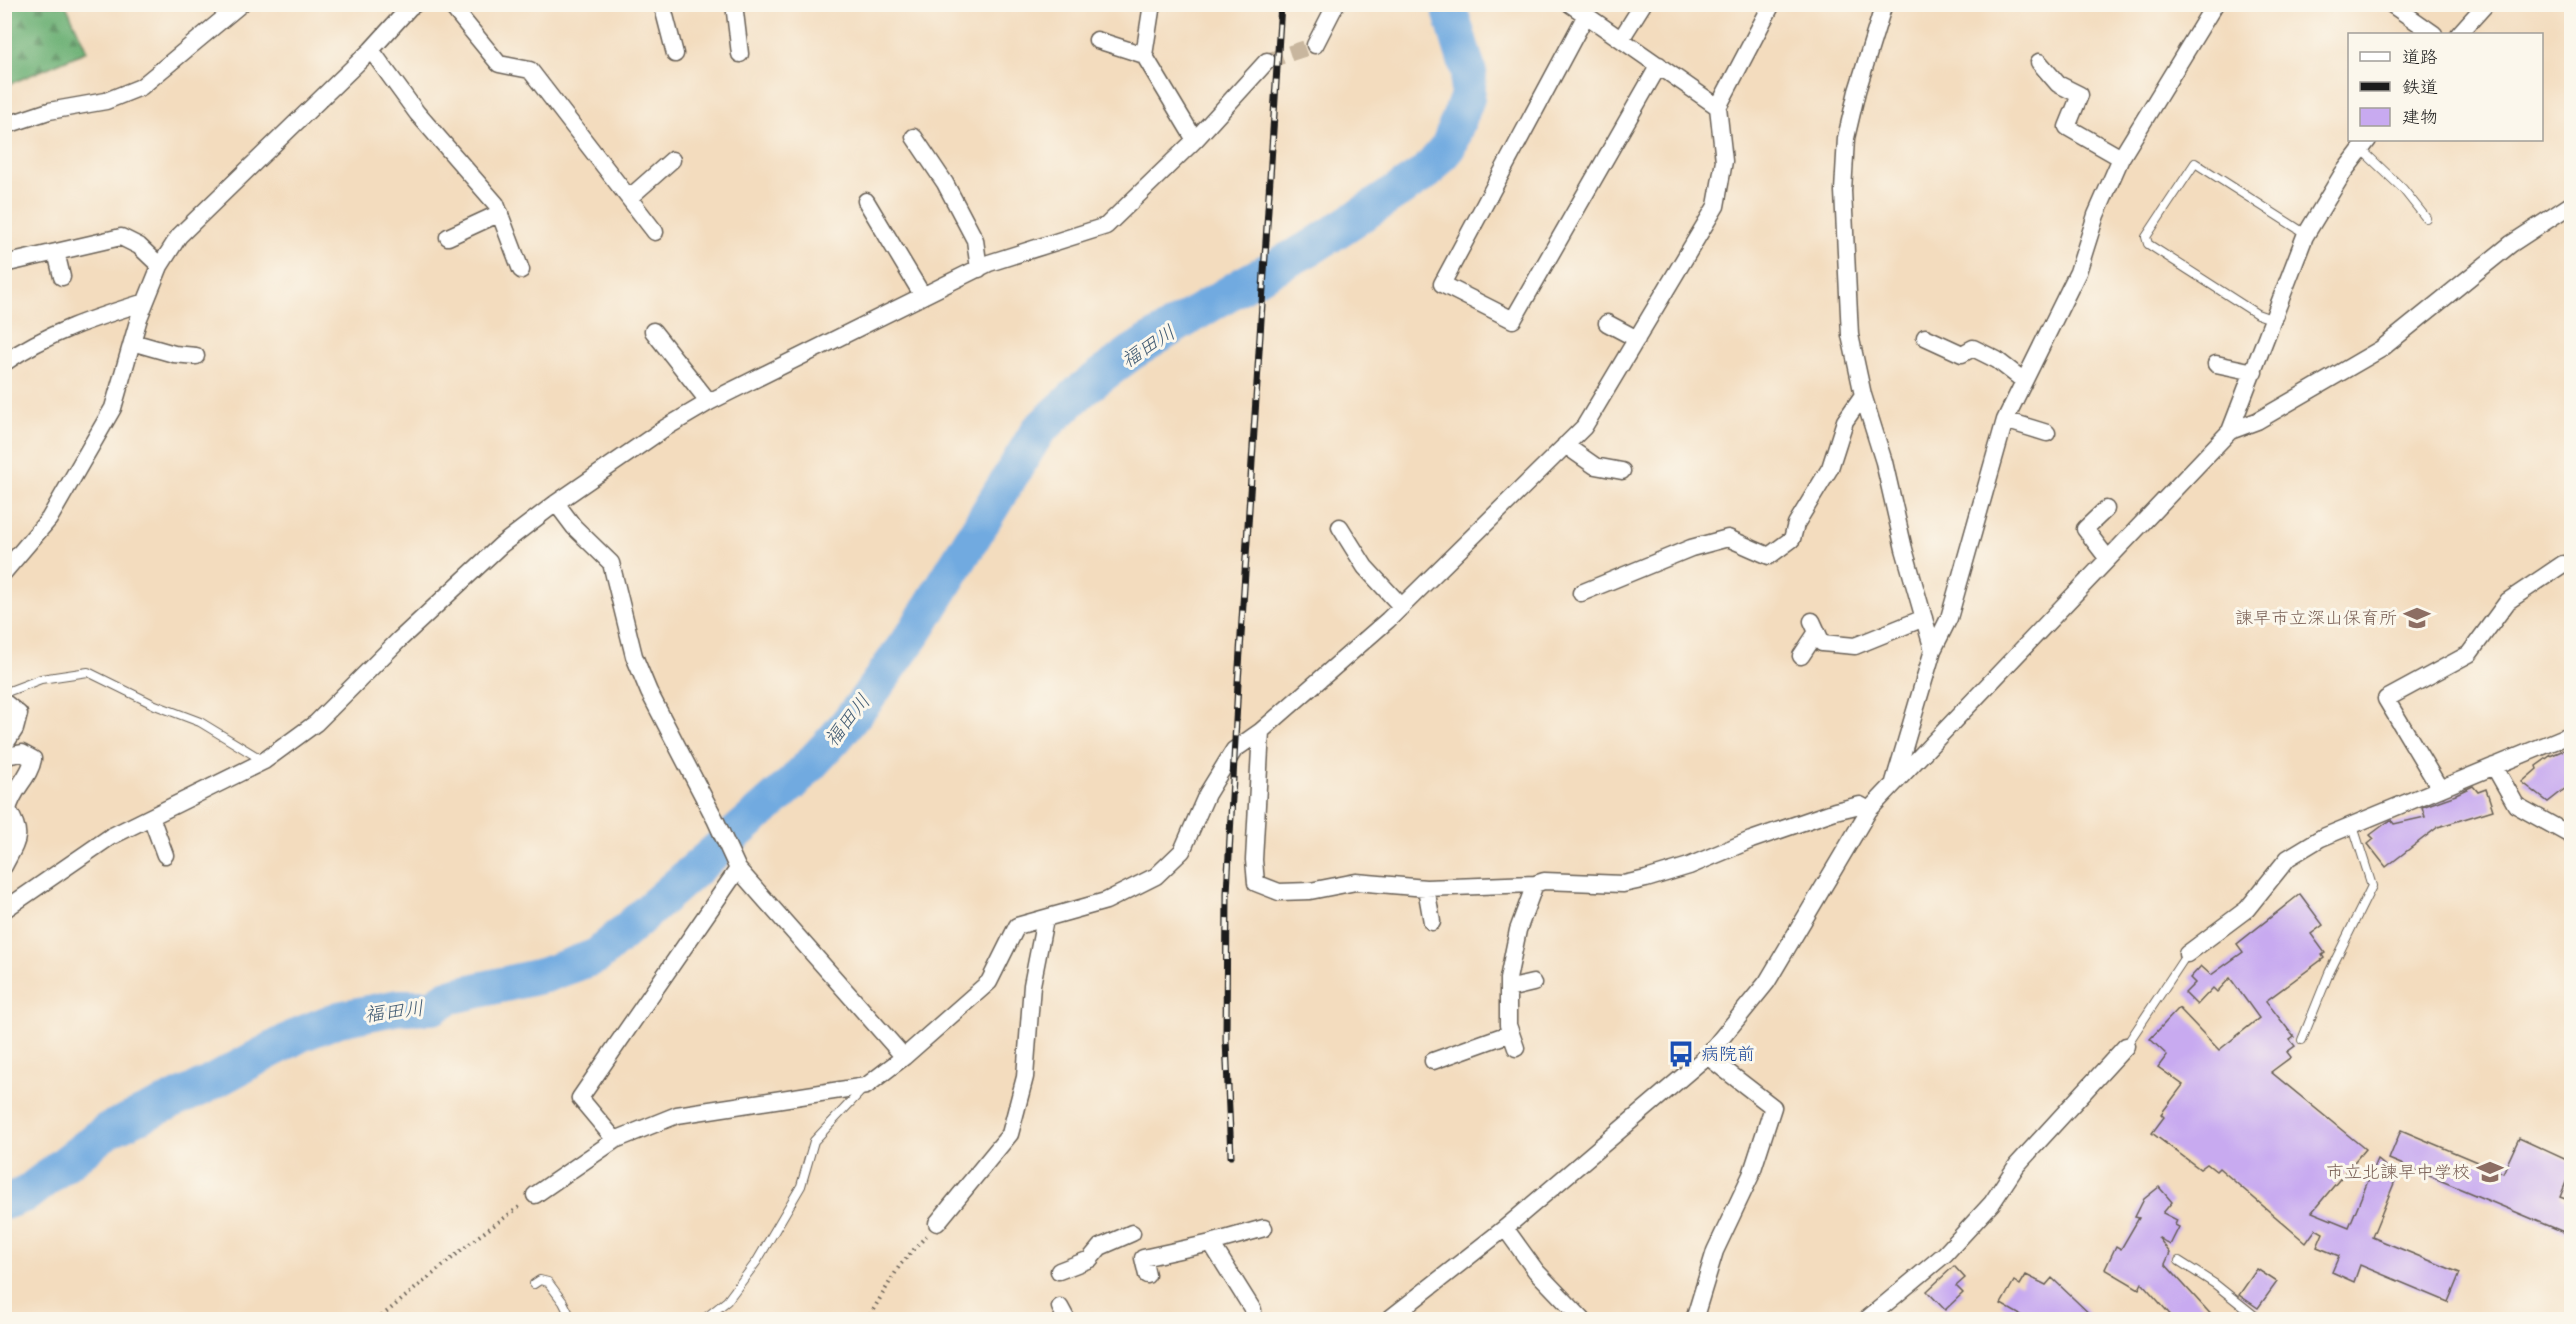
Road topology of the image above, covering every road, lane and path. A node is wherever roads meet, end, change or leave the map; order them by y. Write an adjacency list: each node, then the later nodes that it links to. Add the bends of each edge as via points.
1 (241, 4): 29 (street, via 141,87 106,101 49,111)
2 (415, 4): 21 (street)
3 (450, 4): 35 (street, via 500,64 530,70)
4 (662, 4): 22 (street)
5 (734, 4): 23 (street)
6 (1152, 4): 24 (street)
7 (1336, 4): 20 (street)
8 (1570, 4): 15 (street)
9 (1643, 4): 18 (street)
10 (1772, 4): 28 (street)
11 (1884, 4): 62 (street, via 1857,91 1845,149 1843,191 1850,335)
12 (2215, 4): 33 (street)
13 (2391, 4): 16 (street)
14 (2486, 4): 17 (street)
15 (1586, 15): 18 (street); 27 (street, via 1442,284 1513,320)
16 (2433, 33)
17 (2460, 33)
18 (1621, 39): 27 (street)
19 (1097, 40): 24 (street)
20 (1315, 45)
21 (371, 50): 38 (street, via 417,113); 45 (street, via 179,236)
22 (675, 54)
23 (740, 54)
24 (1144, 55): 31 (street)
25 (1267, 61): 31 (street)
26 (2039, 62): 33 (street, via 2058,84 2080,95 2067,127)
27 (1659, 65): 28 (street)
28 (1718, 107): 55 (street, via 1724,161 1716,206)
29 (4, 126)
30 (914, 137): 46 (street, via 945,183 975,240)
31 (1195, 140): 46 (street, via 1106,226)
32 (2365, 144): 39 (lane); 41 (street)
33 (2121, 158): 61 (street, via 2096,215 2078,273)
34 (672, 160): 35 (street)
35 (629, 198): 40 (street)
36 (866, 201): 49 (street)
37 (2571, 204): 65 (street, via 2511,244 2381,349 2257,421)
38 (500, 213): 42 (street); 47 (street)
39 (2426, 218)
40 (656, 232)
41 (2306, 234): 51 (street); 51 (lane, via 2195,163 2146,237 2148,244 2217,289)
42 (448, 237)
43 (56, 252): 44 (street); 45 (street, via 121,237 139,246); 48 (street)
44 (4, 264)
45 (160, 266): 50 (street)
46 (979, 269): 49 (street)
47 (521, 270)
48 (62, 277)
49 (923, 296): 63 (street)
50 (145, 302): 56 (street); 58 (street, via 28,346)
51 (2274, 320): 60 (street)
52 (1606, 322): 55 (street)
53 (654, 331): 63 (street)
54 (1925, 337): 61 (street, via 1962,354 1974,348)
55 (1637, 339): 67 (street, via 1584,427)
56 (132, 342): 57 (street); 74 (street, via 113,408 49,519)
57 (196, 356)
58 (4, 363)
59 (2216, 364): 60 (street)
60 (2254, 372): 65 (street)
61 (2024, 381): 64 (street)
62 (1863, 395): 75 (street, via 1845,421 1830,468 1796,524 1792,539 1769,556 1728,538); 77 (street)
63 (709, 402): 69 (street)
64 (2005, 420): 66 (street); 78 (street, via 1949,618)
65 (2230, 431): 72 (street)
66 (2047, 433)
67 (1565, 445): 68 (street, via 1595,466); 76 (street)
68 (1622, 471)
69 (556, 503): 85 (street, via 501,545 316,723); 95 (street, via 611,563 634,656)
70 (2106, 508): 72 (street, via 2085,529)
71 (1340, 527): 76 (street, via 1365,567)
72 (2108, 559): 87 (street)
73 (2563, 564): 88 (street, via 2508,601 2469,654 2386,699)
74 (4, 572)
75 (1581, 593)
76 (1402, 607): 82 (street)
77 (1924, 618): 78 (street); 79 (street, via 1855,646 1822,643 1815,627)
78 (1933, 650): 87 (street)
79 (1802, 656)
80 (4, 693): 85 (lane, via 41,679 88,672 200,722)
81 (4, 702): 84 (street, via 20,714)
82 (1261, 731): 97 (street, via 1256,883 1279,892 1310,891 1356,882); 99 (street, via 1234,750 1207,794 1182,850 1156,876 1106,901)
83 (2571, 734): 86 (street)
84 (4, 747): 94 (street, via 6,756 22,753 33,759 32,768 10,796 8,810 17,825 19,839)
85 (264, 761): 90 (street)
86 (2494, 766): 88 (street); 92 (street, via 2516,805)
87 (1894, 783): 89 (street)
88 (2440, 789): 91 (street)
89 (1869, 810): 96 (street, via 1860,805 1835,811 1646,879 1623,884); 106 (street, via 1767,982)
90 (151, 817): 93 (street); 98 (street, via 110,837)
91 (2353, 826): 101 (street, via 2321,838 2288,858 2247,909); 104 (lane, via 2372,886 2329,973)
92 (2571, 836)
93 (165, 855)
94 (4, 866)
95 (738, 869): 107 (street); 110 (street, via 580,1098)
96 (1534, 884): 97 (street); 103 (street, via 1518,930)
97 (1426, 888): 100 (street)
98 (4, 910)
99 (1045, 919): 107 (street, via 1017,926 989,982); 112 (street, via 1032,985 1025,1077 1010,1134)
100 (1432, 922)
101 (2187, 954): 105 (lane)
102 (1533, 982): 103 (street)
103 (1508, 989): 108 (street, via 1508,1025 1514,1040)
104 (2302, 1040)
105 (2126, 1046): 129 (street, via 2017,1165 1992,1203 1945,1254)
106 (1707, 1056): 114 (street); 128 (street, via 1773,1107 1751,1175 1714,1251)
107 (904, 1057): 109 (street)
108 (1433, 1061)
109 (866, 1086): 110 (street, via 677,1115); 124 (lane, via 814,1141 801,1186 757,1261 727,1301)
110 (615, 1140): 111 (street)
111 (535, 1195): 122 (path)
112 (937, 1223): 125 (path, via 900,1265)
113 (1264, 1228): 115 (street)
114 (1504, 1228): 126 (street); 127 (street, via 1536,1271)
115 (1211, 1243): 116 (street); 121 (street)
116 (1143, 1258): 118 (street, via 1131,1229 1100,1247 1090,1259); 119 (street)
117 (2179, 1261): 130 (lane)
118 (1059, 1270)
119 (1146, 1275)
120 (534, 1284): 123 (lane, via 540,1280 548,1282)
121 (1252, 1316)
122 (377, 1320)
123 (572, 1320)
124 (703, 1320)
125 (867, 1320)
126 (1388, 1320)
127 (1583, 1320)
128 (1694, 1320)
129 (1866, 1320)
130 (2260, 1320)

